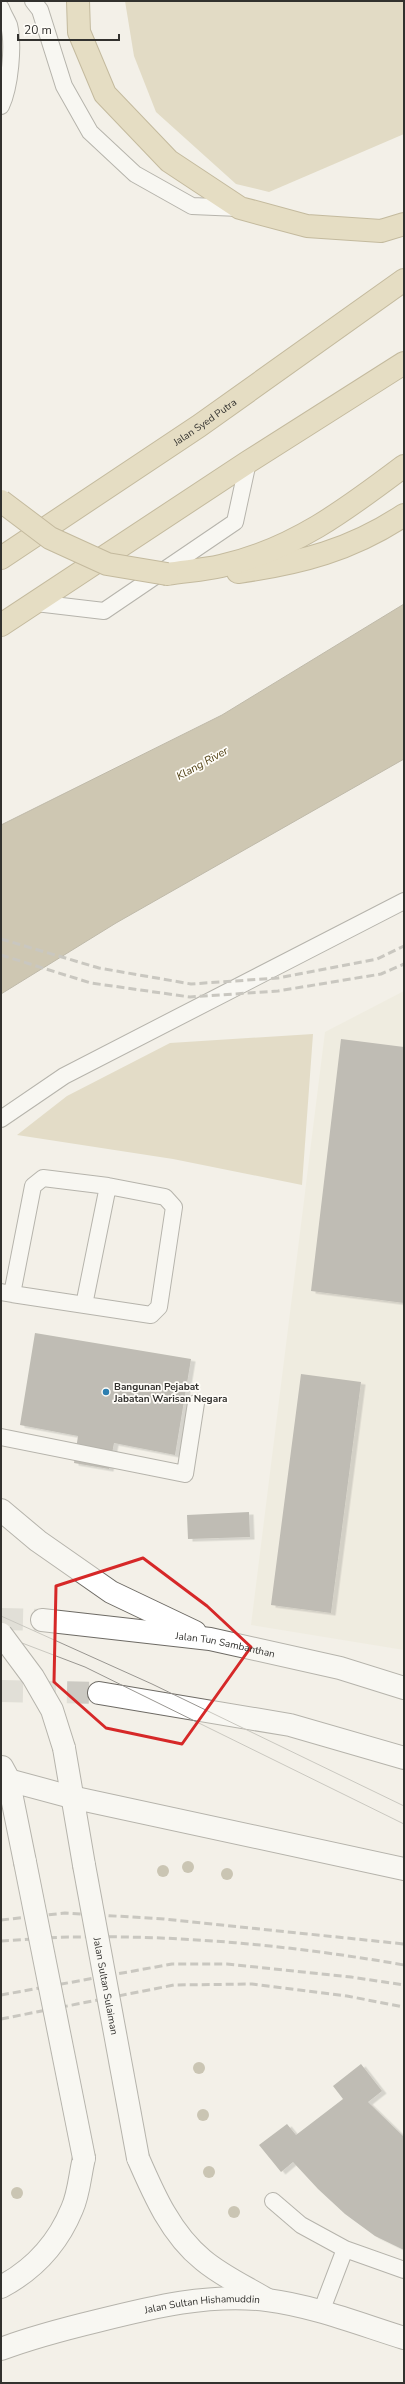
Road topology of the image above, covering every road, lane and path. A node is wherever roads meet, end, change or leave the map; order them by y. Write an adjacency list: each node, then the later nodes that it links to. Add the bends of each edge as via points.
1 (33, 1): 5 (lane, via 40,10 64,86 90,132 135,174 192,206)
2 (78, 1): 5 (main road, via 80,32 105,94 168,161)
3 (1, 8): 4 (lane, via 9,26 10,61)
4 (3, 102)
5 (240, 208): 6 (main road, via 307,226 381,231)
6 (404, 224)
7 (404, 280): 13 (main road, Jalan Syed Putra, via 199,426)
8 (404, 363): 9 (main road)
9 (248, 462): 15 (main road); 15 (lane, via 235,522 104,611)
10 (404, 466): 14 (main road, via 338,516 304,535 266,552 222,566)
11 (1, 501): 14 (main road, bridge, via 50,538 107,564)
12 (404, 515): 14 (main road, via 349,546 312,559 224,573)
13 (1, 558)
14 (167, 574)
15 (36, 603): 16 (main road)
16 (1, 625)
17 (404, 901): 18 (lane, via 64,1076)
18 (1, 1119)
19 (108, 1186): 20 (lane, via 43,1178 33,1186); 21 (lane); 21 (lane, via 166,1197 174,1207 160,1307 152,1315)
20 (7, 1293): 21 (lane)
21 (84, 1305)
22 (196, 1403): 23 (lane, via 185,1474)
23 (1, 1437)
24 (1, 1510): 27 (main road, via 38,1541 111,1592)
25 (42, 1620): 27 (main road, Jalan Tun Sambanthan)
26 (1, 1634): 32 (main road, Jalan Sultan Sulaiman, bridge, via 33,1677 52,1710 64,1748)
27 (210, 1639): 28 (main road, Jalan Tun Sambanthan, via 340,1668)
28 (404, 1688)
29 (100, 1694): 30 (main road, via 290,1725)
30 (404, 1758)
31 (3, 1773): 32 (main road); 37 (main road, bridge, via 25,1862 84,2158 73,2208 63,2227 38,2262)
32 (71, 1797): 33 (main road); 38 (main road, Jalan Sultan Sulaiman, bridge, via 138,2158 155,2198 188,2245 204,2261)
33 (404, 1869)
34 (273, 2201): 35 (lane, via 301,2225)
35 (345, 2249): 36 (lane); 39 (lane)
36 (404, 2270)
37 (1, 2287)
38 (268, 2300): 39 (main road, Jalan Sultan Hishamuddin); 41 (main road, Jalan Sultan Hishamuddin, via 223,2298 185,2301 46,2334)
39 (321, 2312): 40 (main road, Jalan Sultan Hishamuddin)
40 (404, 2338)
41 (1, 2349)

